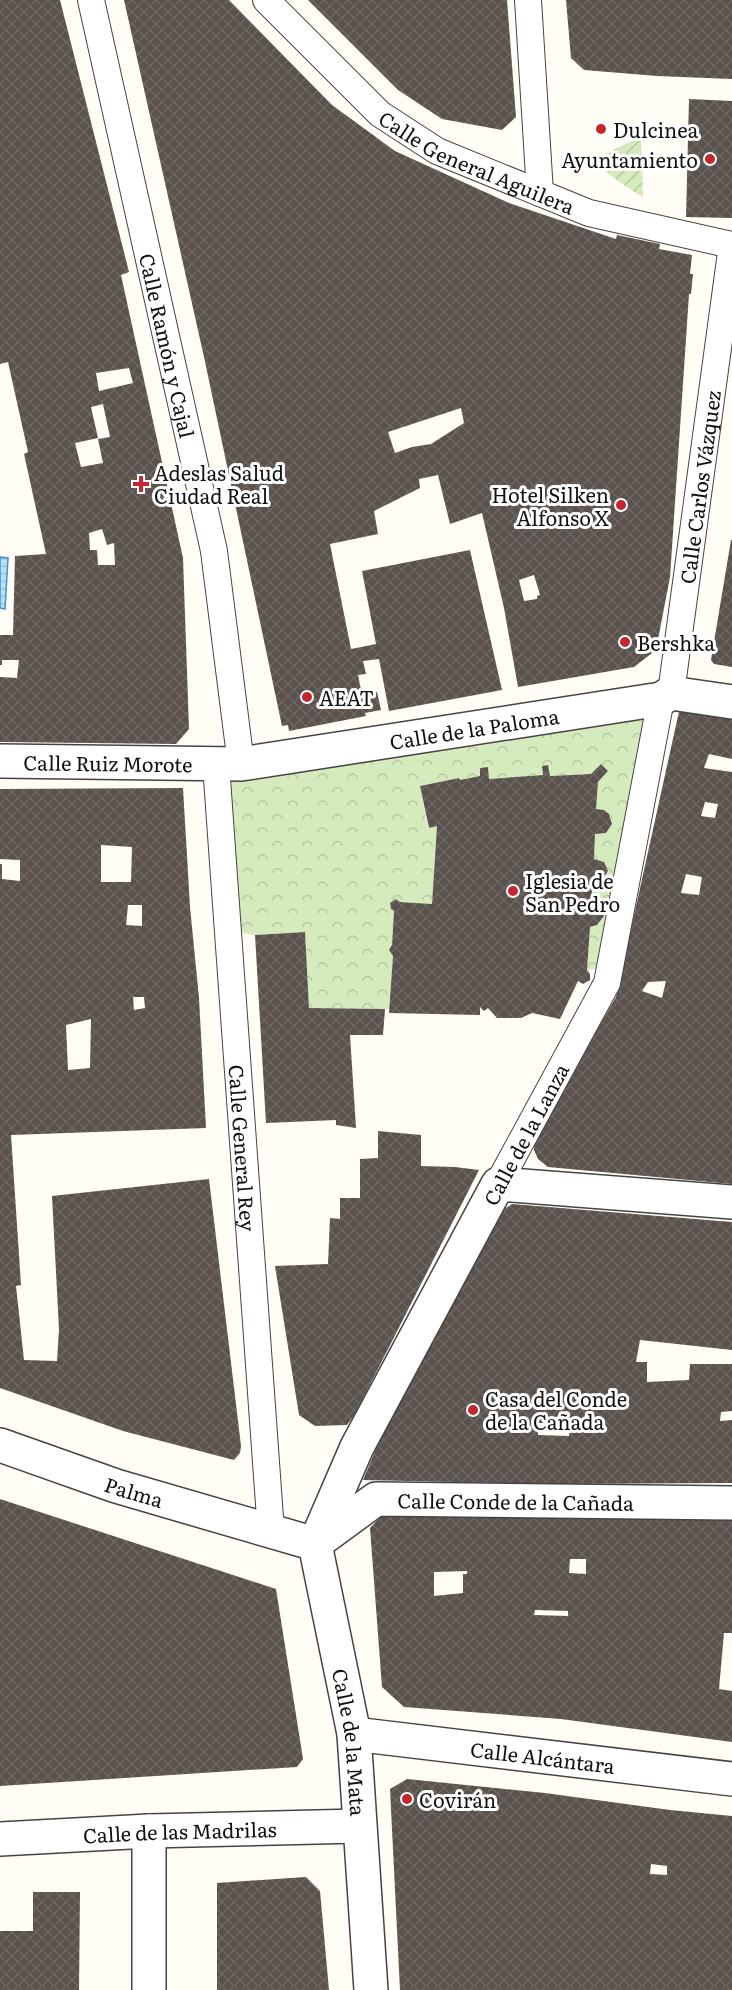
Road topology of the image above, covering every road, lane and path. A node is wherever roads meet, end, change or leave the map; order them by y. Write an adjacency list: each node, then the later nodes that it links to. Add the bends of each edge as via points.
1 (91, 0): 9 (street, Calle Ramón y Cajal, via 214,551)
2 (266, 0): 4 (street, Calle General Aguilera, via 380,114 437,151)
3 (528, 0): 4 (street)
4 (540, 193): 5 (street, Calle General Aguilera, via 589,213)
5 (732, 245): 6 (street, Calle Carlos Vázquez)
6 (666, 696): 7 (street, Calle de la Paloma); 9 (street, Calle de la Paloma); 10 (street, Calle de la Lanza, via 607,983)
7 (732, 702)
8 (0, 760): 9 (street, Calle Ruiz Morote)
9 (229, 764): 14 (street, Calle General Rey)
10 (498, 1184): 11 (street); 15 (street, Calle de la Lanza, via 357,1447)
11 (732, 1202)
12 (0, 1445): 14 (street, Palma, via 116,1486)
13 (732, 1503): 15 (street, Calle Conde de la Cañada, via 376,1499)
14 (271, 1532): 15 (street)
15 (315, 1544): 16 (street, Calle de la Mata)
16 (354, 1734): 17 (street, Calle Alcántara); 18 (street, Calle de la Mata)
17 (732, 1779)
18 (359, 1826): 19 (street, Calle de las Madrilas); 22 (street, Calle de la Mata)
19 (149, 1831): 20 (street, Calle de las Madrilas); 21 (street)
20 (0, 1839)
21 (149, 1990)
22 (370, 1990)

